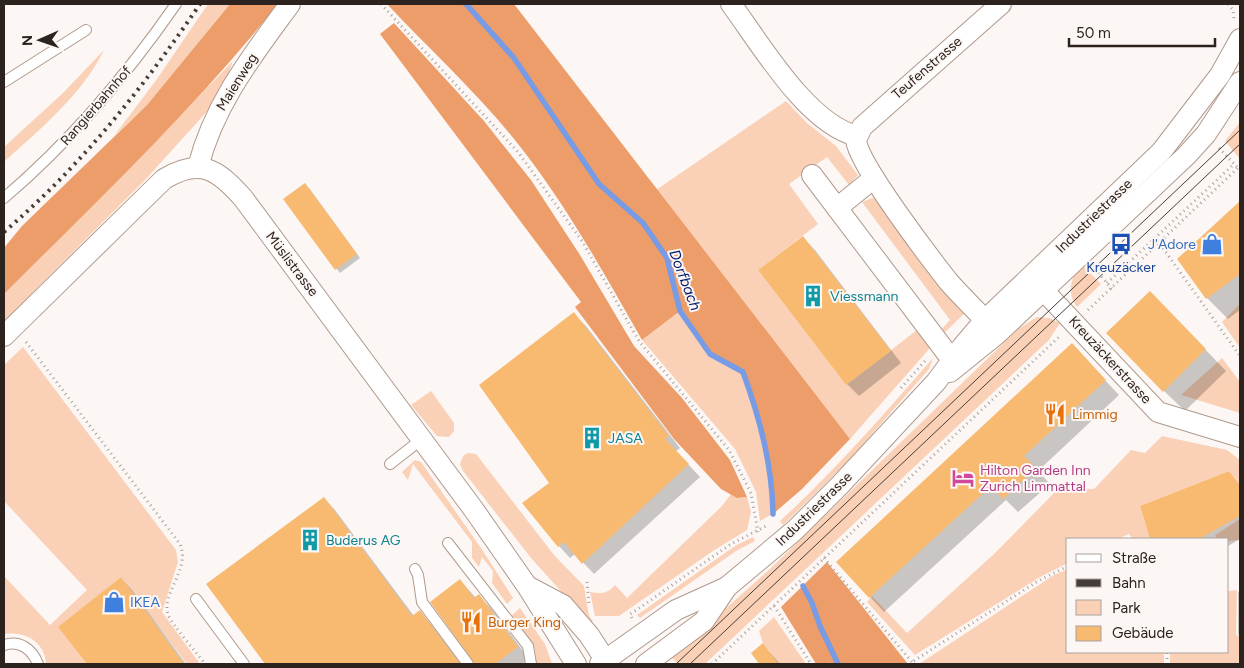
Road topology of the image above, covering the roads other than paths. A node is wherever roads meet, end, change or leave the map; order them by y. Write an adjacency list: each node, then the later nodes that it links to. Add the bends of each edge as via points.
1 (176, 4): 13 (lane, Rangierbahnhof, via 137,60 92,114)
2 (290, 4): 10 (street, Maienweg, via 219,108)
3 (731, 4): 9 (street, via 797,94 811,108)
4 (1001, 4): 9 (street, Teufenstrasse, via 902,90 862,127)
5 (86, 30): 7 (lane)
6 (1240, 39): 16 (street, Industriestrasse, via 1220,75 1161,152)
7 (4, 82)
8 (1240, 82): 15 (street, Industriestrasse, via 1206,134 1186,156)
9 (856, 138): 12 (street, via 860,154)
10 (198, 167): 17 (street, via 180,170 156,186); 21 (street, Müslistrasse, via 220,174 243,198)
11 (812, 175): 14 (street)
12 (874, 178): 14 (street); 16 (street, via 949,282)
13 (4, 198)
14 (837, 208): 18 (street)
15 (1044, 291): 19 (street, Industriestrasse, via 971,357); 20 (street, Kreuzäckerstrasse, via 1158,412)
16 (985, 320): 18 (street, Industriestrasse)
17 (4, 336)
18 (952, 360): 19 (street, Industriestrasse)
19 (936, 382): 26 (street, Industriestrasse, via 795,530)
20 (1240, 437)
21 (422, 439): 22 (lane); 25 (street, Müslistrasse)
22 (390, 464)
23 (448, 543): 33 (lane, via 528,646)
24 (415, 569): 32 (lane, via 422,602)
25 (527, 586): 29 (street, Müslistrasse, via 563,605 589,635); 34 (street, Müslistrasse)
26 (727, 587): 29 (street, Industriestrasse, via 676,610); 35 (street, Industriestrasse, via 704,621)
27 (196, 599): 31 (lane)
28 (5, 644): 30 (lane, via 23,646)
29 (604, 663)
30 (38, 664)
31 (244, 664)
32 (468, 664)
33 (531, 664)
34 (576, 664)
35 (646, 664)

